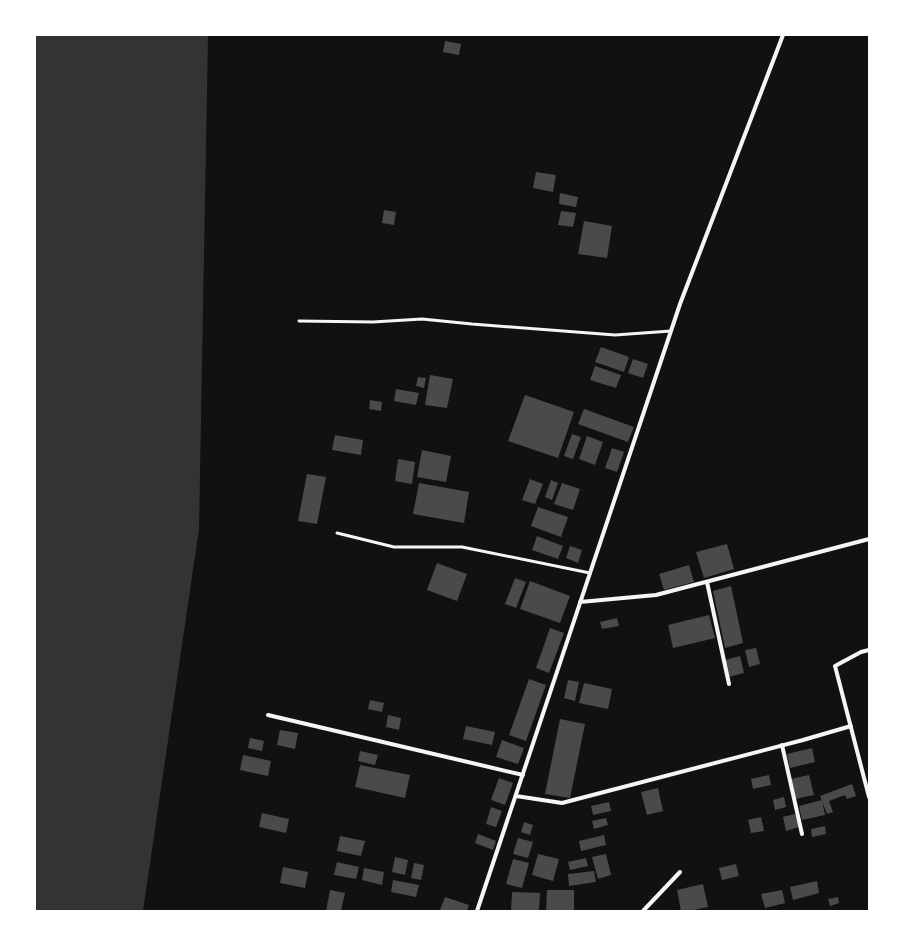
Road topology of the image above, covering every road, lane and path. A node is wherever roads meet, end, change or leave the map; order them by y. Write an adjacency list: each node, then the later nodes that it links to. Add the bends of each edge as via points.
1 (783, 35): 3 (street)
2 (299, 321): 3 (lane, via 373,322 422,319 615,335)
3 (671, 330): 6 (street)
4 (337, 534): 6 (lane, via 394,547 462,548)
5 (869, 539): 7 (street)
6 (590, 573): 8 (street)
7 (707, 582): 8 (street, via 656,595); 10 (street)
8 (580, 602): 14 (street)
9 (869, 650): 12 (street, via 835,666)
10 (729, 684)
11 (268, 715): 14 (street)
12 (851, 726): 13 (street); 16 (street)
13 (782, 745): 15 (street, via 562,804); 17 (street)
14 (523, 775): 15 (street)
15 (516, 796): 19 (street)
16 (869, 797)
17 (802, 834)
18 (680, 872): 20 (street)
19 (477, 911)
20 (643, 911)

